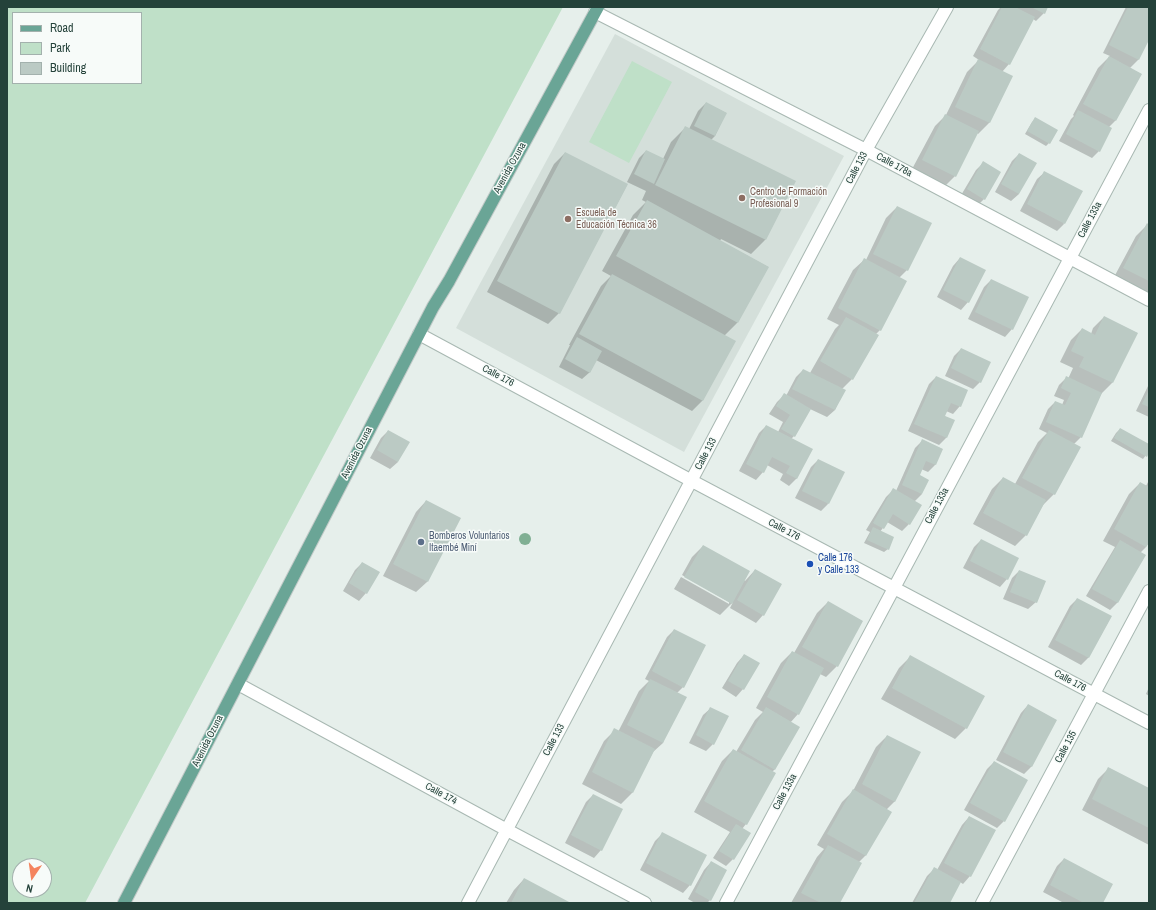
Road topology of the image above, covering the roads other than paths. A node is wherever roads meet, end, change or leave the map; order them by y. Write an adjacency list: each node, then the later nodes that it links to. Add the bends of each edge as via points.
1 (947, 7): 4 (street, Calle 133)
2 (597, 9): 4 (street, Calle 178a); 7 (main road, Avenida Ozuna)
3 (1149, 110): 5 (street, Calle 133a)
4 (866, 150): 5 (street, Calle 178a); 8 (street, Calle 133)
5 (1070, 258): 6 (street, Calle 178a); 9 (street, Calle 133a)
6 (1149, 300)
7 (419, 334): 8 (street, Calle 176); 11 (main road, Avenida Ozuna)
8 (692, 481): 9 (street, Calle 176); 14 (street, Calle 133)
9 (894, 588): 12 (street, Calle 176); 18 (street, Calle 133a)
10 (1149, 591): 12 (street, Calle 135)
11 (238, 684): 14 (street, Calle 174); 15 (main road, Avenida Ozuna)
12 (1094, 694): 13 (street, Calle 176); 19 (street, Calle 135)
13 (1149, 723)
14 (507, 830): 16 (street, Calle 133); 17 (street, Calle 174)
15 (124, 903)
16 (468, 903)
17 (645, 903)
18 (726, 903)
19 (982, 903)

